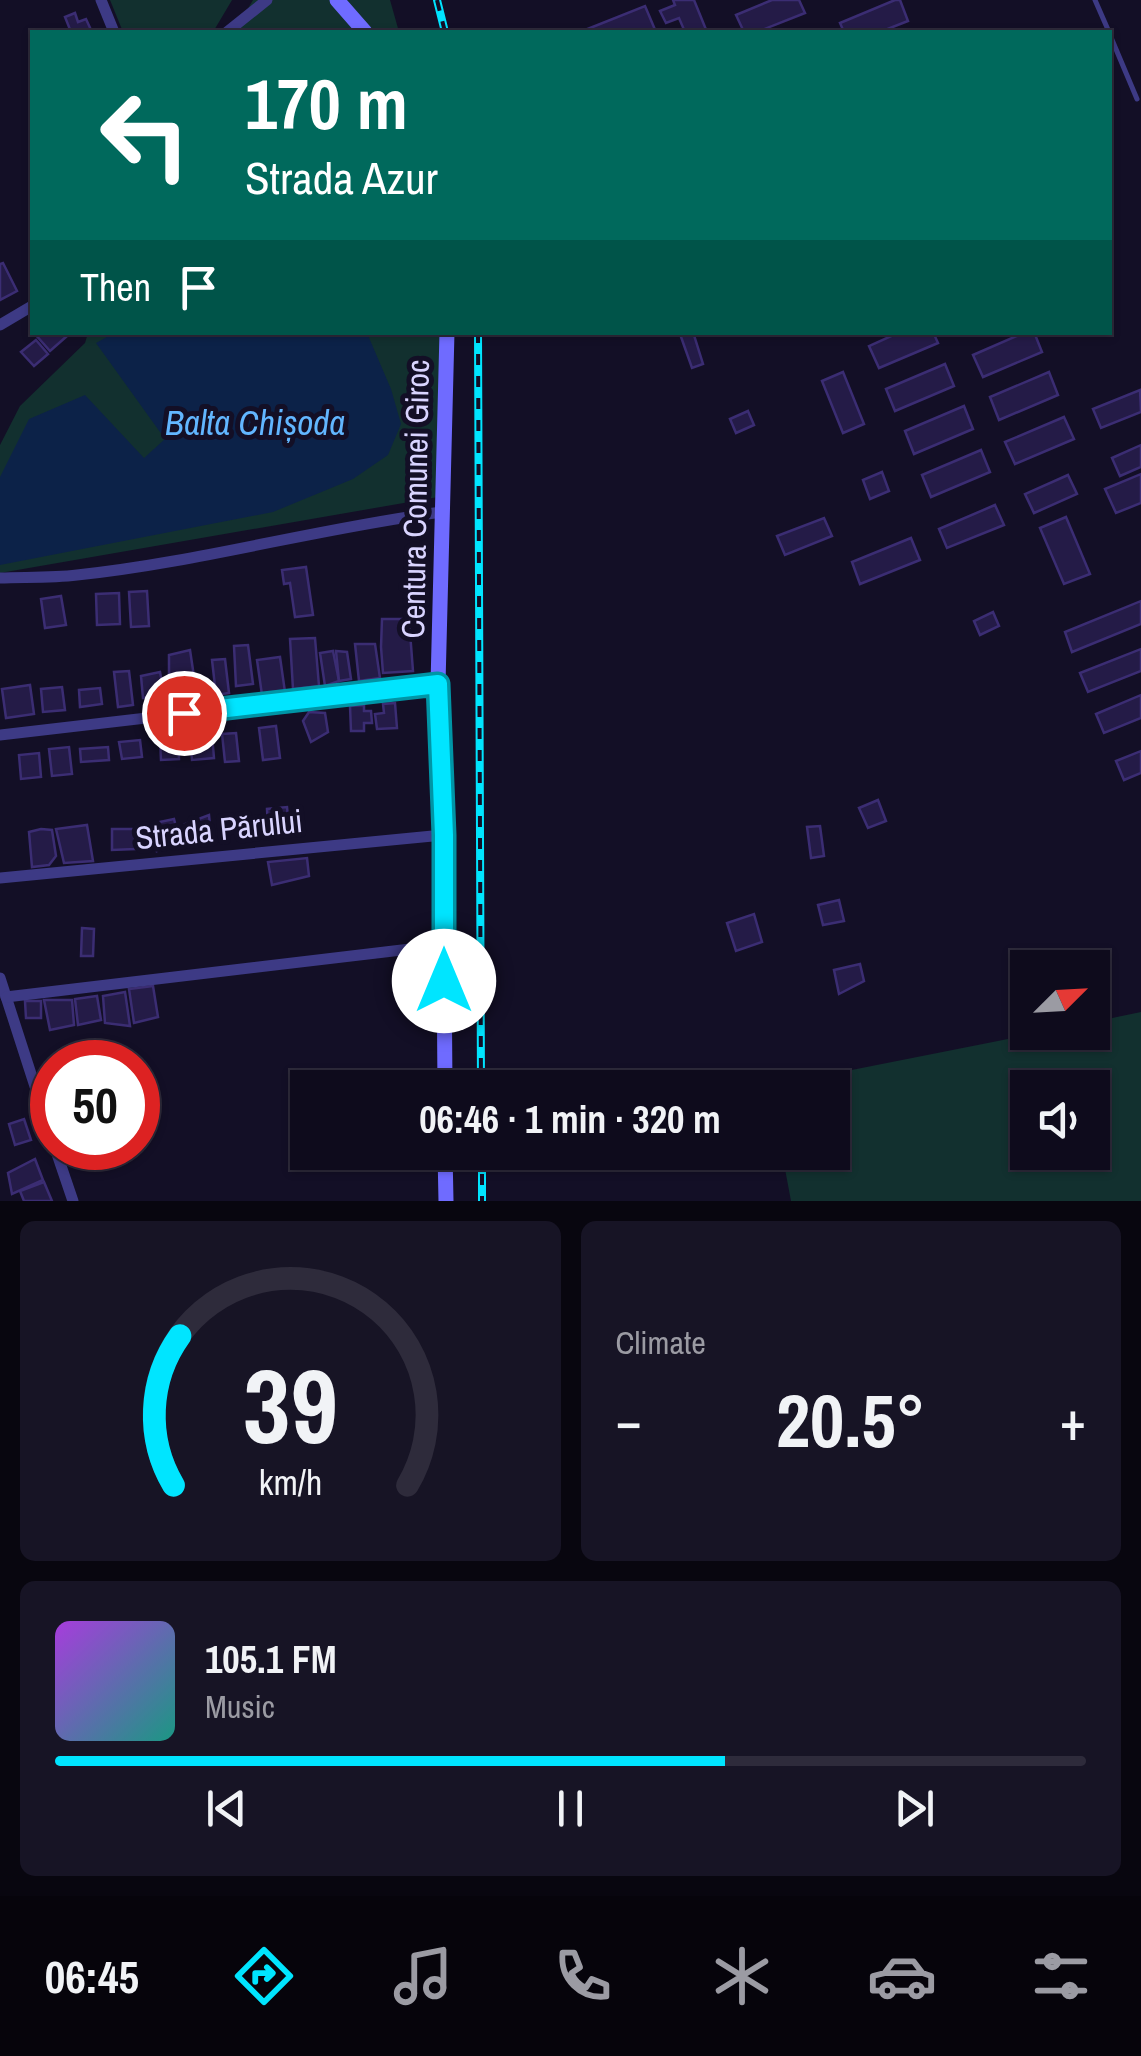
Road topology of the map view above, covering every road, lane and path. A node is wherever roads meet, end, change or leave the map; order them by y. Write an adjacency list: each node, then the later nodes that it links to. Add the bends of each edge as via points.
1 (100, 0): 5 (street)
2 (267, 0): 6 (street)
3 (337, 0): 7 (main road)
4 (1095, 0): 8 (lane)
5 (113, 30)
6 (230, 30)
7 (363, 30)
8 (1107, 30)
9 (1112, 41): 10 (lane)
10 (1137, 99)
11 (30, 307): 12 (street)
12 (0, 325)
13 (447, 335): 14 (main road, Centura Comunei Giroc)
14 (442, 512): 15 (street, via 75,576); 16 (main road, Centura Comunei Giroc)
15 (0, 578)
16 (438, 684): 17 (street); 18 (main road, Centura Comunei Giroc)
17 (0, 735)
18 (444, 835): 19 (street, Strada Părului); 20 (main road, Centura Comunei Giroc)
19 (0, 878)
20 (444, 945): 22 (street); 23 (main road, Centura Comunei Giroc)
21 (0, 978): 22 (street)
22 (6, 997): 24 (street)
23 (445, 1070)
24 (30, 1071)
25 (62, 1170): 27 (street)
26 (445, 1170): 28 (main road)
27 (73, 1201)
28 (446, 1201)

